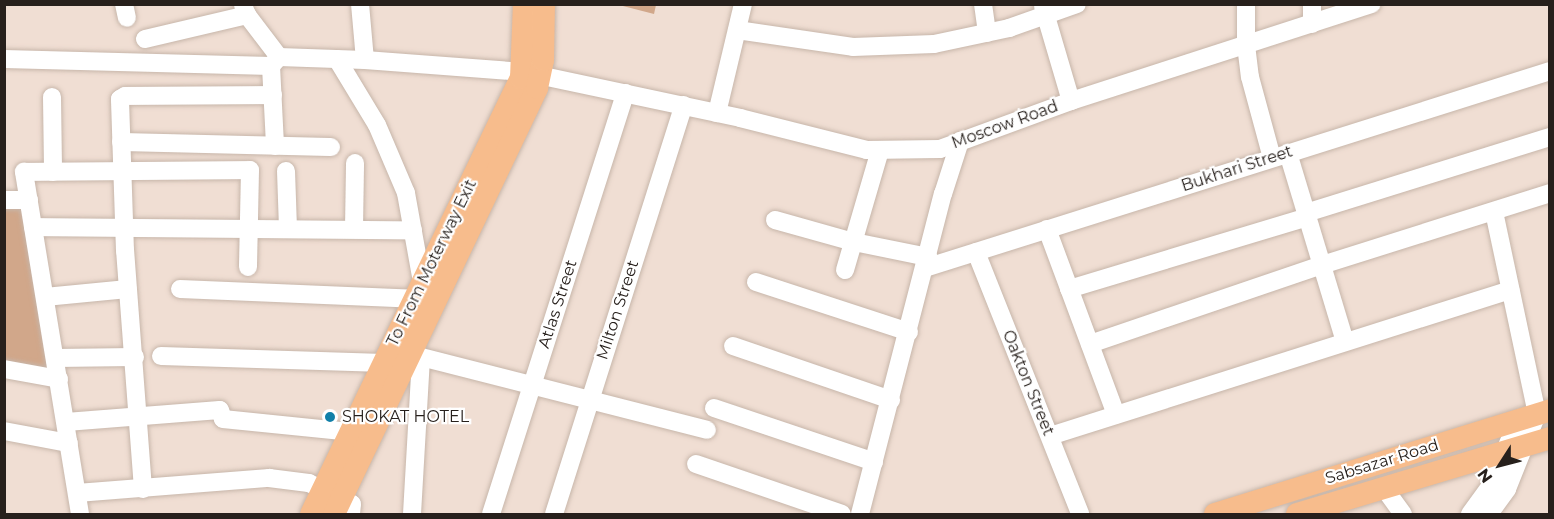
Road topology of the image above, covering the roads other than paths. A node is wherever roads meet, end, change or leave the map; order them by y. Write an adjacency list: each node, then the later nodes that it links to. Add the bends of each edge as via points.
1 (360, 4): 19 (street)
2 (524, 4): 21 (main road, To From Moterway Exit)
3 (544, 4): 21 (main road, To From Moterway Exit)
4 (743, 4): 13 (street)
5 (983, 4): 14 (street)
6 (1077, 4): 11 (street)
7 (1246, 4): 16 (street)
8 (1312, 4): 12 (street)
9 (1372, 4): 12 (street, Moscow Road)
10 (245, 10): 15 (street); 20 (street)
11 (1044, 10): 14 (street); 26 (street)
12 (1312, 24): 16 (street, Moscow Road)
13 (737, 30): 14 (street, via 853,47 934,44); 28 (street)
14 (987, 33)
15 (145, 39)
16 (1246, 45): 26 (street, Moscow Road); 35 (street, via 1250,77)
17 (4, 58): 20 (street, Moscow Road)
18 (337, 59): 19 (street, Moscow Road); 20 (street, Moscow Road); 52 (street, via 377,124 406,193)
19 (365, 60): 21 (street, Moscow Road)
20 (275, 62): 24 (street)
21 (532, 73): 23 (street, Moscow Road); 64 (main road, To From Moterway Exit); 70 (main road, To From Moterway Exit, via 537,88)
22 (1549, 73): 35 (street, Bukhari Street)
23 (625, 93): 27 (street, Moscow Road); 77 (street, Atlas Street)
24 (273, 95): 31 (street, via 125,96 119,104); 32 (street)
25 (52, 97): 39 (street)
26 (1071, 101): 30 (street, Moscow Road)
27 (684, 105): 28 (street, Moscow Road); 78 (street, Milton Street)
28 (717, 113): 34 (street, Moscow Road)
29 (1550, 137): 44 (street)
30 (960, 141): 34 (street, Moscow Road, via 940,149); 55 (street)
31 (121, 142): 32 (street); 37 (street)
32 (275, 146): 33 (street)
33 (331, 147)
34 (880, 150): 53 (street)
35 (1280, 156): 44 (street); 51 (street, Bukhari Street)
36 (355, 163): 50 (street)
37 (123, 171): 39 (street); 47 (street, via 250,170); 49 (street)
38 (286, 171): 48 (street)
39 (53, 172): 42 (street, via 24,172)
40 (1550, 193): 43 (street)
41 (4, 200): 42 (street)
42 (29, 200): 46 (street)
43 (1494, 212): 56 (street); 63 (street)
44 (1306, 215): 56 (street); 62 (street)
45 (775, 220): 53 (street)
46 (33, 227): 49 (street); 65 (street)
47 (249, 227): 48 (street); 49 (street); 57 (street)
48 (288, 228): 50 (street)
49 (124, 229): 60 (street)
50 (354, 229): 52 (street)
51 (1047, 229): 54 (street, Bukhari Street); 62 (street)
52 (413, 230): 64 (street)
53 (854, 242): 55 (street); 58 (street)
54 (976, 252): 55 (street, Bukhari Street); 88 (street, Oakton Street)
55 (926, 262): 66 (street)
56 (1322, 265): 67 (street); 68 (street)
57 (248, 267)
58 (845, 270)
59 (756, 282): 66 (street)
60 (128, 289): 65 (street); 72 (street)
61 (180, 289): 64 (street)
62 (1069, 289): 68 (street)
63 (1510, 290): 67 (street); 82 (street)
64 (418, 291): 74 (main road, To From Moterway Exit)
65 (45, 297): 73 (street)
66 (909, 332): 79 (street)
67 (1345, 342): 81 (street)
68 (1090, 344): 81 (street)
69 (734, 346): 79 (street)
70 (417, 355): 77 (street); 97 (main road, To From Moterway Exit); 100 (street)
71 (161, 356): 74 (street)
72 (135, 357): 73 (street); 83 (street)
73 (55, 358): 76 (street)
74 (384, 363): 87 (main road, To From Moterway Exit)
75 (4, 369): 76 (street)
76 (59, 379): 84 (street)
77 (531, 385): 78 (street); 101 (street, Atlas Street)
78 (589, 400): 85 (street); 102 (street, Milton Street)
79 (891, 400): 92 (street)
80 (714, 408): 92 (street)
81 (1116, 415): 88 (street)
82 (1535, 415): 91 (street); 106 (main road, Sabsazar Road)
83 (139, 418): 84 (street); 87 (street, via 220,410 223,419); 95 (street)
84 (66, 422): 90 (street)
85 (707, 430)
86 (4, 431): 90 (street)
87 (352, 432): 97 (main road, To From Moterway Exit)
88 (1050, 436): 105 (street, Oakton Street)
89 (1550, 438): 91 (main road, Sabsazar Road)
90 (69, 443): 96 (street)
91 (1516, 449): 94 (main road, Sabsazar Road); 109 (street); 110 (street, via 1507,489)
92 (874, 462): 104 (street)
93 (696, 464): 103 (street)
94 (1384, 488): 107 (main road, Sabsazar Road); 108 (street)
95 (143, 489): 96 (street); 97 (street, via 269,478 309,483)
96 (76, 493): 98 (street)
97 (338, 504): 99 (main road, To From Moterway Exit)
98 (80, 514)
99 (311, 514)
100 (412, 514)
101 (491, 514)
102 (554, 514)
103 (842, 514)
104 (860, 514)
105 (1080, 514)
106 (1215, 514)
107 (1297, 514)
108 (1402, 514)
109 (1470, 514)
110 (1489, 514)

